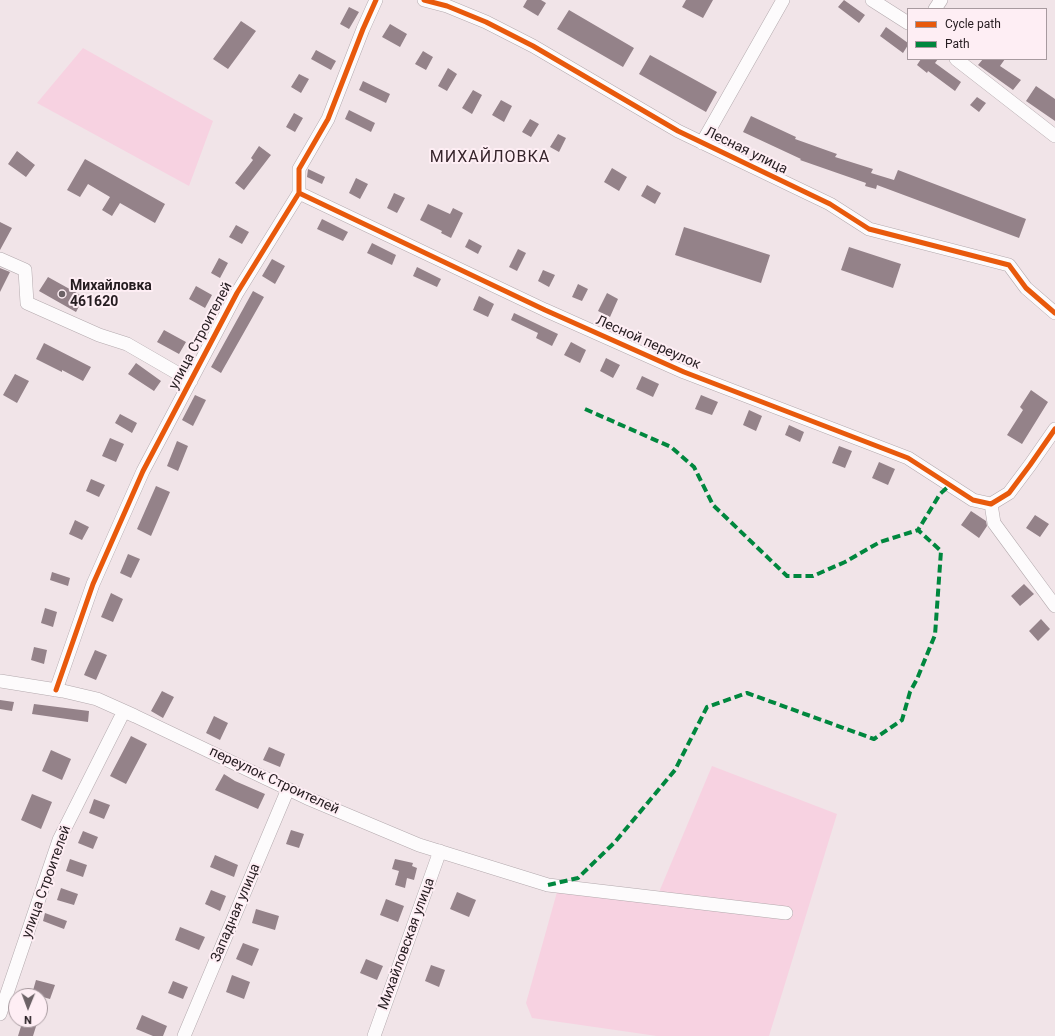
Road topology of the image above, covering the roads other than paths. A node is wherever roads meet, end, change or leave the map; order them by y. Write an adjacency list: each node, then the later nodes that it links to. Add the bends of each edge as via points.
1 (376, 0): 9 (street, улица Строителей, via 328,119 300,169)
2 (782, 0): 8 (street)
3 (872, 0): 5 (street)
4 (431, 1): 8 (street, Лесная улица, via 513,35)
5 (907, 22)
6 (957, 60): 7 (street)
7 (1055, 136)
8 (702, 143): 11 (street, Лесная улица, via 830,204 869,230 1010,265 1026,288)
9 (299, 193): 12 (street, улица Строителей, via 237,293); 14 (street, Лесной переулок, via 545,310 677,369 908,458 973,500)
10 (0, 259): 12 (street, via 25,270 27,304 99,335 127,344)
11 (1055, 313)
12 (191, 381): 17 (street, улица Строителей, via 143,471 93,584)
13 (1055, 428): 14 (street, via 1009,493)
14 (991, 504): 15 (street, via 994,523)
15 (1055, 606)
16 (0, 681): 17 (street, переулок Строителей)
17 (56, 690): 18 (street, переулок Строителей, via 97,699)
18 (124, 711): 19 (street, переулок Строителей); 22 (street, улица Строителей, via 59,840)
19 (288, 789): 20 (street, переулок Строителей, via 419,845); 23 (street, Западная улица)
20 (440, 851): 21 (street, переулок Строителей, via 548,886); 24 (street, Михайловская улица)
21 (786, 913)
22 (0, 1014)
23 (184, 1036)
24 (374, 1036)

